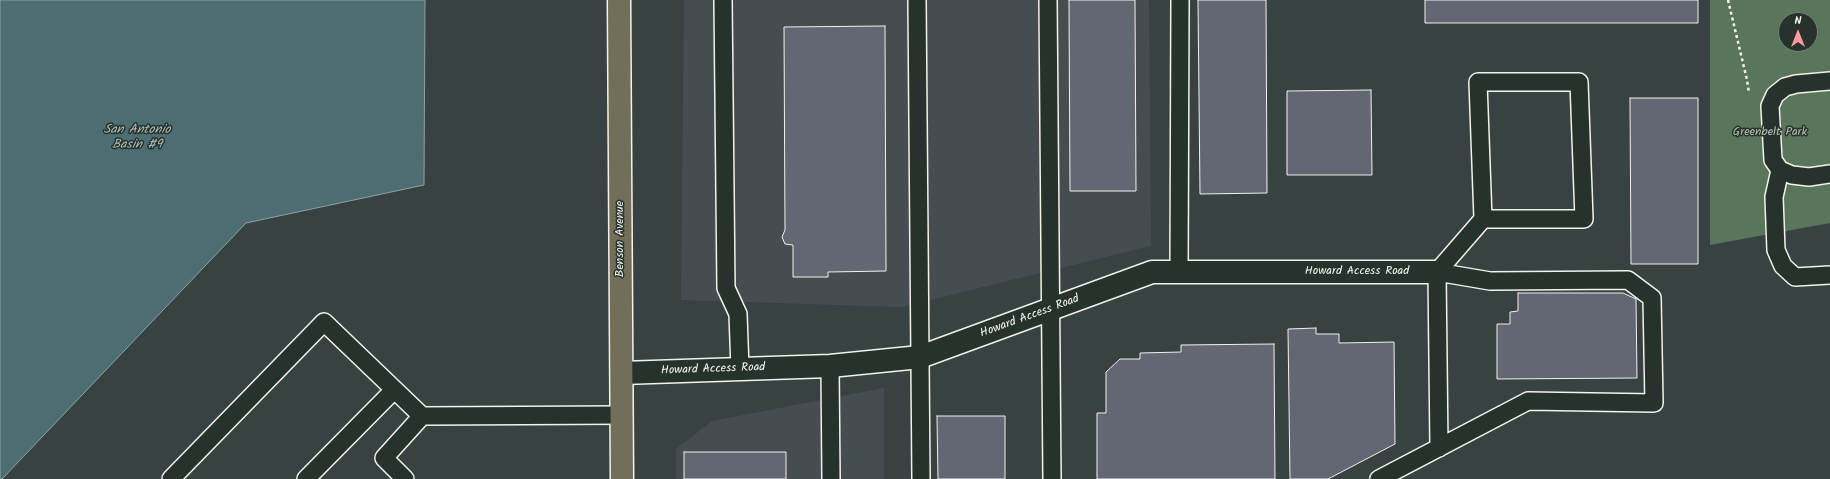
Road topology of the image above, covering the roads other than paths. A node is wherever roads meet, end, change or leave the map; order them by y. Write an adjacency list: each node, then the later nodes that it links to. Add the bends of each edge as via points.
1 (619, 0): 17 (main road, Benson Avenue)
2 (723, 0): 16 (lane, via 726,288 738,314)
3 (917, 0): 14 (lane)
4 (1048, 0): 13 (lane)
5 (1180, 0): 10 (lane)
6 (1830, 81): 7 (lane, via 1796,84 1785,87 1775,95 1770,106 1773,160)
7 (1780, 170): 8 (lane, via 1792,175 1809,177); 12 (lane, via 1774,198 1776,250 1783,266 1795,277)
8 (1830, 174)
9 (1483, 219): 9 (lane, via 1584,219 1579,82 1478,82); 11 (lane)
10 (1179, 272): 11 (street, Howard Access Road); 13 (street, Howard Access Road, via 1152,272)
11 (1437, 272): 21 (lane); 21 (lane, via 1490,281 1628,280 1652,298 1654,403 1528,401)
12 (1830, 275)
13 (1050, 310): 14 (street, Howard Access Road); 28 (lane)
14 (920, 357): 15 (street, Howard Access Road); 27 (lane)
15 (830, 366): 16 (street, Howard Access Road); 26 (lane)
16 (740, 369): 17 (street, Howard Access Road)
17 (622, 373): 19 (main road, Benson Avenue)
18 (394, 390): 20 (lane); 22 (lane, via 324,322); 23 (lane)
19 (622, 415): 20 (lane); 25 (main road, Benson Avenue)
20 (422, 416): 24 (lane, via 384,458)
21 (1439, 448): 29 (lane)
22 (171, 479)
23 (306, 479)
24 (405, 479)
25 (622, 479)
26 (831, 479)
27 (922, 479)
28 (1052, 479)
29 (1379, 479)

